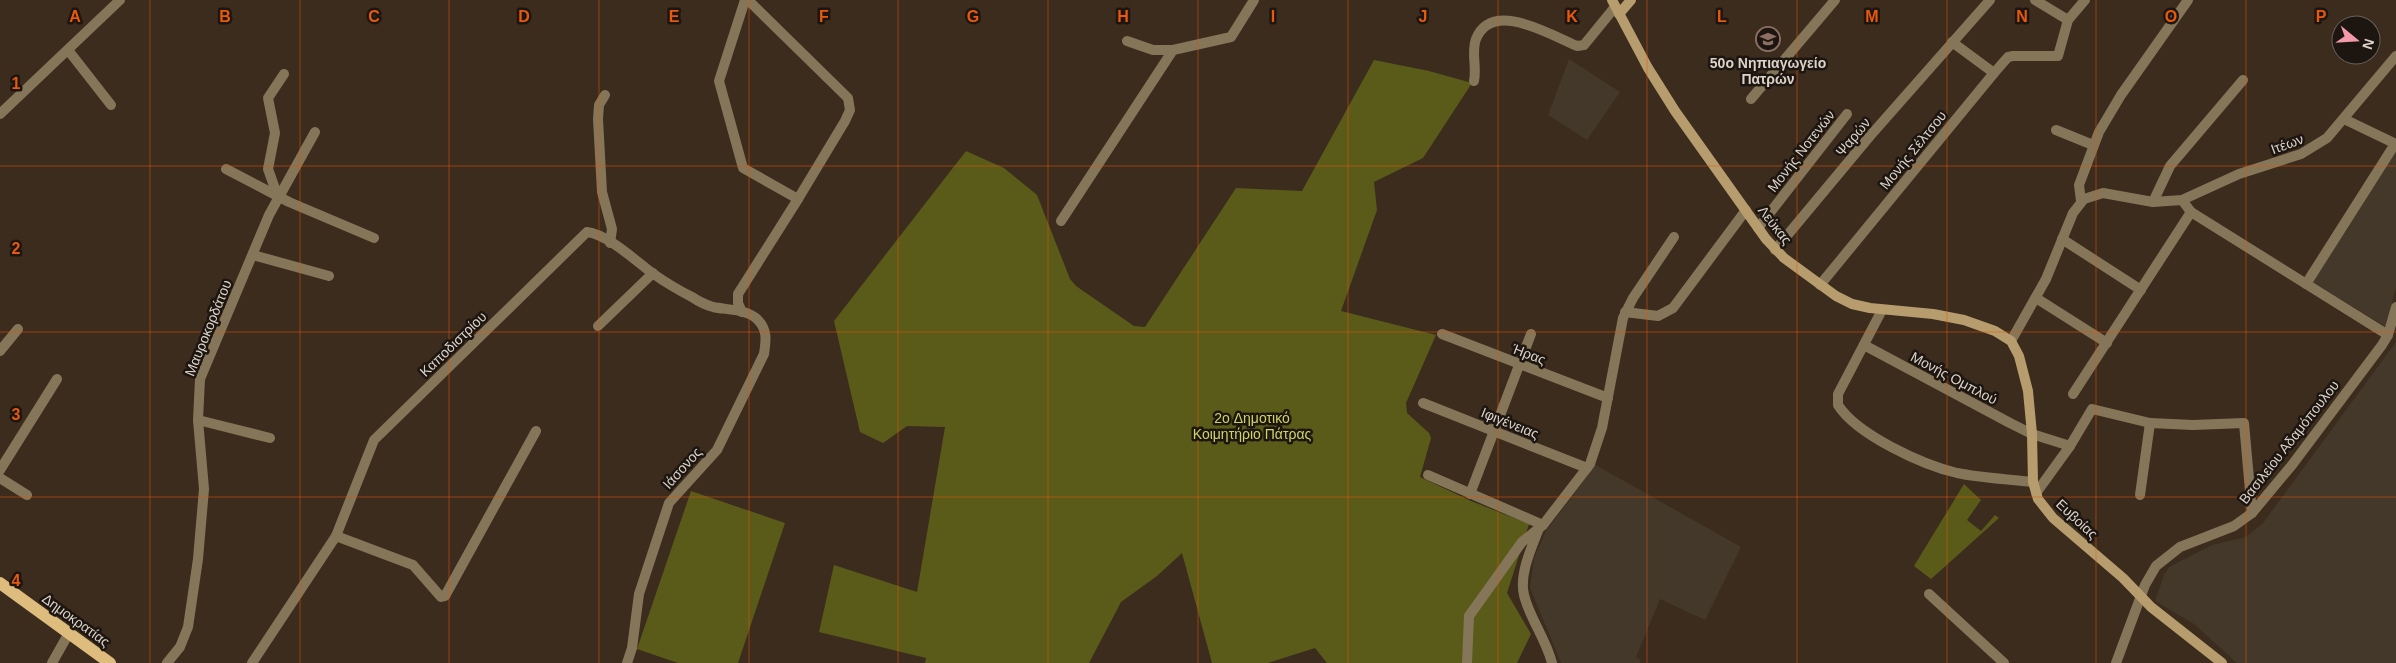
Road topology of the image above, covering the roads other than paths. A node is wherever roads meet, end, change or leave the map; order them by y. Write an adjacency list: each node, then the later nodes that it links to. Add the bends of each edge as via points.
1 (120, 0): 14 (street)
2 (746, 0): 33 (street, via 719,81 743,168); 33 (street, via 848,98 850,110 846,121)
3 (1254, 0): 15 (street, via 1231,37)
4 (1631, 0): 10 (main road)
5 (1835, 0): 22 (street)
6 (1990, 0): 13 (street, Ψαρών)
7 (2035, 0): 11 (street)
8 (2085, 0): 11 (street)
9 (2188, 0): 30 (street, via 2121,95)
10 (1616, 7): 20 (street, via 1584,45 1577,46 1512,15 1491,16 1475,40); 37 (main road, Λεύκας, via 1658,86)
11 (2068, 20): 18 (street, Μονής Σέλτσου, via 2058,56 2008,57)
12 (1127, 41): 15 (street, via 1152,50)
13 (1952, 42): 18 (street); 45 (street, Ψαρών)
14 (68, 50): 23 (street); 24 (street)
15 (1173, 50): 39 (street)
16 (2396, 56): 26 (street, Ιτέων)
17 (284, 74): 32 (street, via 268,98 275,133 268,169)
18 (1994, 74): 50 (street, Μονής Σέλτσου)
19 (2243, 80): 36 (street, via 2170,166)
20 (1474, 81)
21 (605, 95): 44 (street, via 599,105 598,119 602,192 612,229)
22 (1751, 99)
23 (111, 105)
24 (0, 114)
25 (1847, 114): 40 (street, Μονής Νοτενών)
26 (2344, 119): 29 (street); 34 (street, Ιτέων, via 2315,148 2239,174)
27 (2056, 130): 30 (street)
28 (315, 132): 32 (street, Μαυροκορδάτου)
29 (2396, 144): 49 (street)
30 (2093, 145): 35 (street, via 2079,185)
31 (226, 169): 32 (street)
32 (278, 197): 42 (street); 46 (street, Μαυροκορδάτου)
33 (798, 199): 55 (street, via 738,294)
34 (2182, 200): 36 (street, Ιτέων); 38 (street)
35 (2081, 201): 36 (street, Ιτέων, via 2103,193); 43 (street)
36 (2153, 202)
37 (1746, 210): 40 (main road, Λεύκας); 56 (street, via 1673,308 1658,316)
38 (2191, 212): 49 (street); 51 (street)
39 (1061, 221)
40 (1758, 228): 45 (main road, Λεύκας)
41 (1674, 237): 56 (street)
42 (374, 238)
43 (2062, 240): 51 (street); 52 (street)
44 (610, 243): 47 (street, Καποδιστρίου); 90 (street, Καποδιστρίου, via 593,233 584,234 379,434 371,446)
45 (1775, 250): 50 (main road, Λεύκας)
46 (253, 255): 48 (street); 72 (street, Μαυροκορδάτου, via 202,373)
47 (653, 273): 55 (street, Καποδιστρίου, via 709,306); 57 (street)
48 (329, 276)
49 (2306, 284): 62 (street)
50 (1820, 285): 54 (main road, Λεύκας, via 1852,304)
51 (2140, 290): 64 (street)
52 (2036, 298): 63 (street); 64 (street)
53 (2396, 307): 62 (street, Βασιλείου Αδαμόπουλου)
54 (1882, 310): 63 (main road, Λεύκας, via 1964,320); 65 (street)
55 (742, 312): 58 (street, Καποδιστρίου, via 755,317)
56 (1625, 312): 70 (street)
57 (598, 326)
58 (764, 327): 99 (street, Ιάσονος, via 764,354 717,450 670,503 639,594)
59 (18, 329): 66 (street)
60 (1442, 334): 67 (street, Ήρας)
61 (1531, 334): 67 (street)
62 (2388, 335): 88 (street, Βασιλείου Αδαμόπουλου, via 2292,465)
63 (2011, 341): 76 (main road, Ευβοίας, via 2024,374)
64 (2107, 343): 69 (street)
65 (1864, 345): 76 (street, Μονής Ομπλού); 83 (street, via 1838,394 1838,405 1854,421 1883,441 1943,469)
66 (0, 351)
67 (1520, 365): 70 (street, Ήρας); 75 (street)
68 (57, 379): 80 (street)
69 (2072, 394)
70 (1608, 398): 79 (street, via 1598,443)
71 (1423, 403): 75 (street, Ιφιγένειας)
72 (198, 420): 77 (street); 97 (street, Μαυροκορδάτου, via 204,476 197,568 188,626 180,647)
73 (2150, 423): 78 (street, via 2092,409); 87 (street); 88 (street, via 2244,423)
74 (536, 431): 90 (street, via 445,596 442,597 412,565)
75 (1495, 433): 79 (street, Ιφιγένειας); 85 (street)
76 (2032, 434): 78 (street, Μονής Ομπλού); 83 (main road, Ευβοίας)
77 (270, 438)
78 (2070, 446): 84 (street)
79 (1587, 468): 89 (street)
80 (0, 470)
81 (1428, 475): 85 (street)
82 (0, 478): 86 (street)
83 (2033, 482): 84 (main road, Ευβοίας)
84 (2036, 493): 93 (main road, Ευβοίας, via 2053,518)
85 (1470, 494): 89 (street)
86 (27, 495)
87 (2140, 495)
88 (2252, 513): 93 (street, Βασιλείου Αδαμόπουλου, via 2234,526 2180,547 2165,557 2148,579)
89 (1541, 526): 100 (street, via 1522,542 1469,616); 101 (street, via 1526,566 1523,593)
90 (336, 536): 98 (street, Καποδιστρίου)
91 (0, 583): 94 (main road, Δημοκρατίας)
92 (1929, 594): 102 (street)
93 (2141, 596): 103 (street, Βασιλείου Αδαμόπουλου); 104 (main road, Ευβοίας)
94 (69, 633): 95 (street); 96 (main road, Δημοκρατίας)
95 (52, 663)
96 (110, 663)
97 (166, 663)
98 (252, 663)
99 (627, 663)
100 (1467, 663)
101 (1552, 663)
102 (2004, 663)
103 (2116, 663)
104 (2222, 663)

